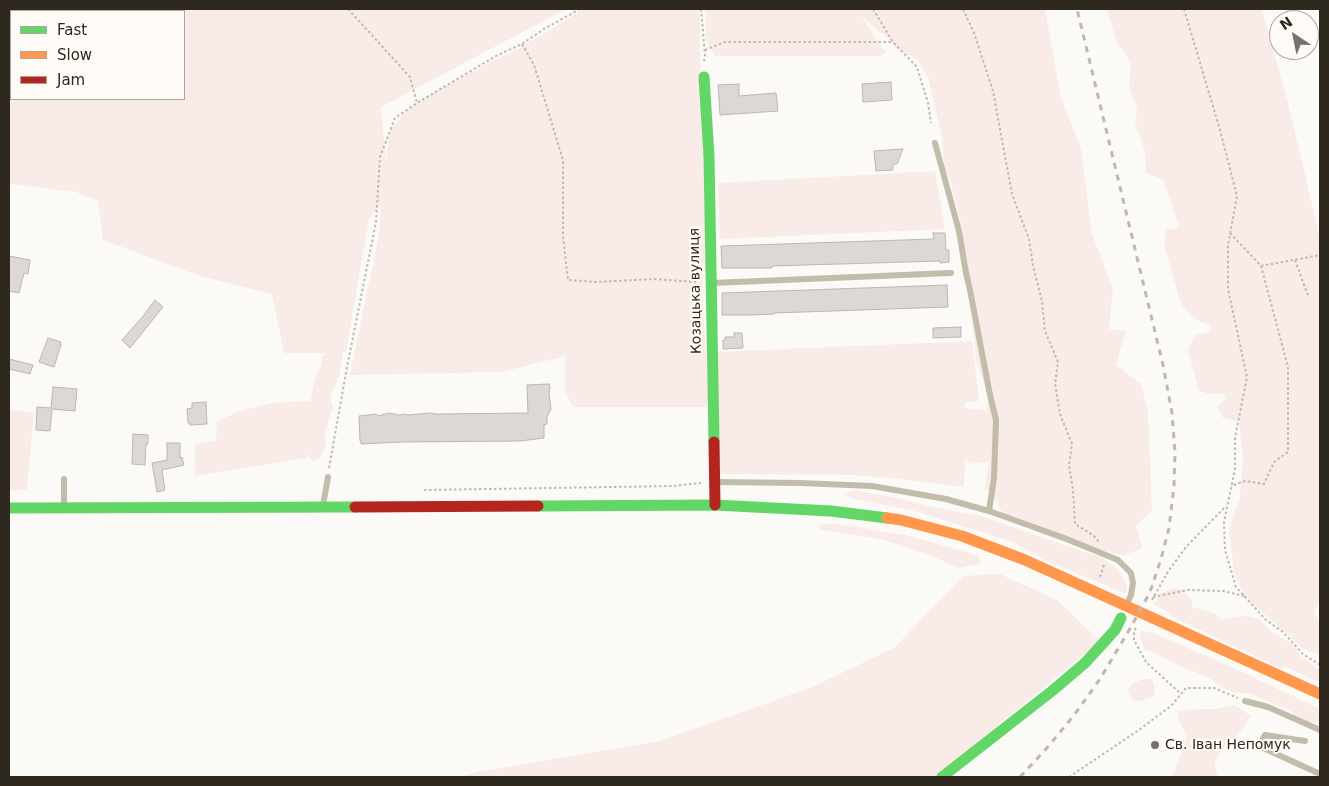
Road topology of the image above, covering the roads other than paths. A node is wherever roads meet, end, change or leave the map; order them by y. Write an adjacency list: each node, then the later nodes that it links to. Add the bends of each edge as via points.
1 (704, 77): 4 (main road, Козацька вулиця)
2 (935, 143): 12 (lane, via 959,232 996,420 994,478)
3 (951, 273): 4 (lane)
4 (711, 284): 7 (main road, Козацька вулиця)
5 (328, 477): 9 (lane)
6 (64, 479): 11 (lane)
7 (714, 482): 8 (main road, Козацька вулиця); 12 (lane, via 872,486)
8 (715, 505): 9 (main road); 14 (main road, via 831,511 901,520 962,536 1084,586)
9 (323, 506): 11 (main road)
10 (9, 508): 11 (main road)
11 (64, 508)
12 (988, 510): 13 (lane, via 1118,560 1131,573 1133,583)
13 (1121, 618): 19 (main road, via 1115,630 1085,663)
14 (1320, 694)
15 (1245, 701): 16 (lane, via 1268,707)
16 (1320, 730)
17 (1305, 741): 18 (lane, via 1265,735 1260,746)
18 (1320, 774)
19 (942, 777)

